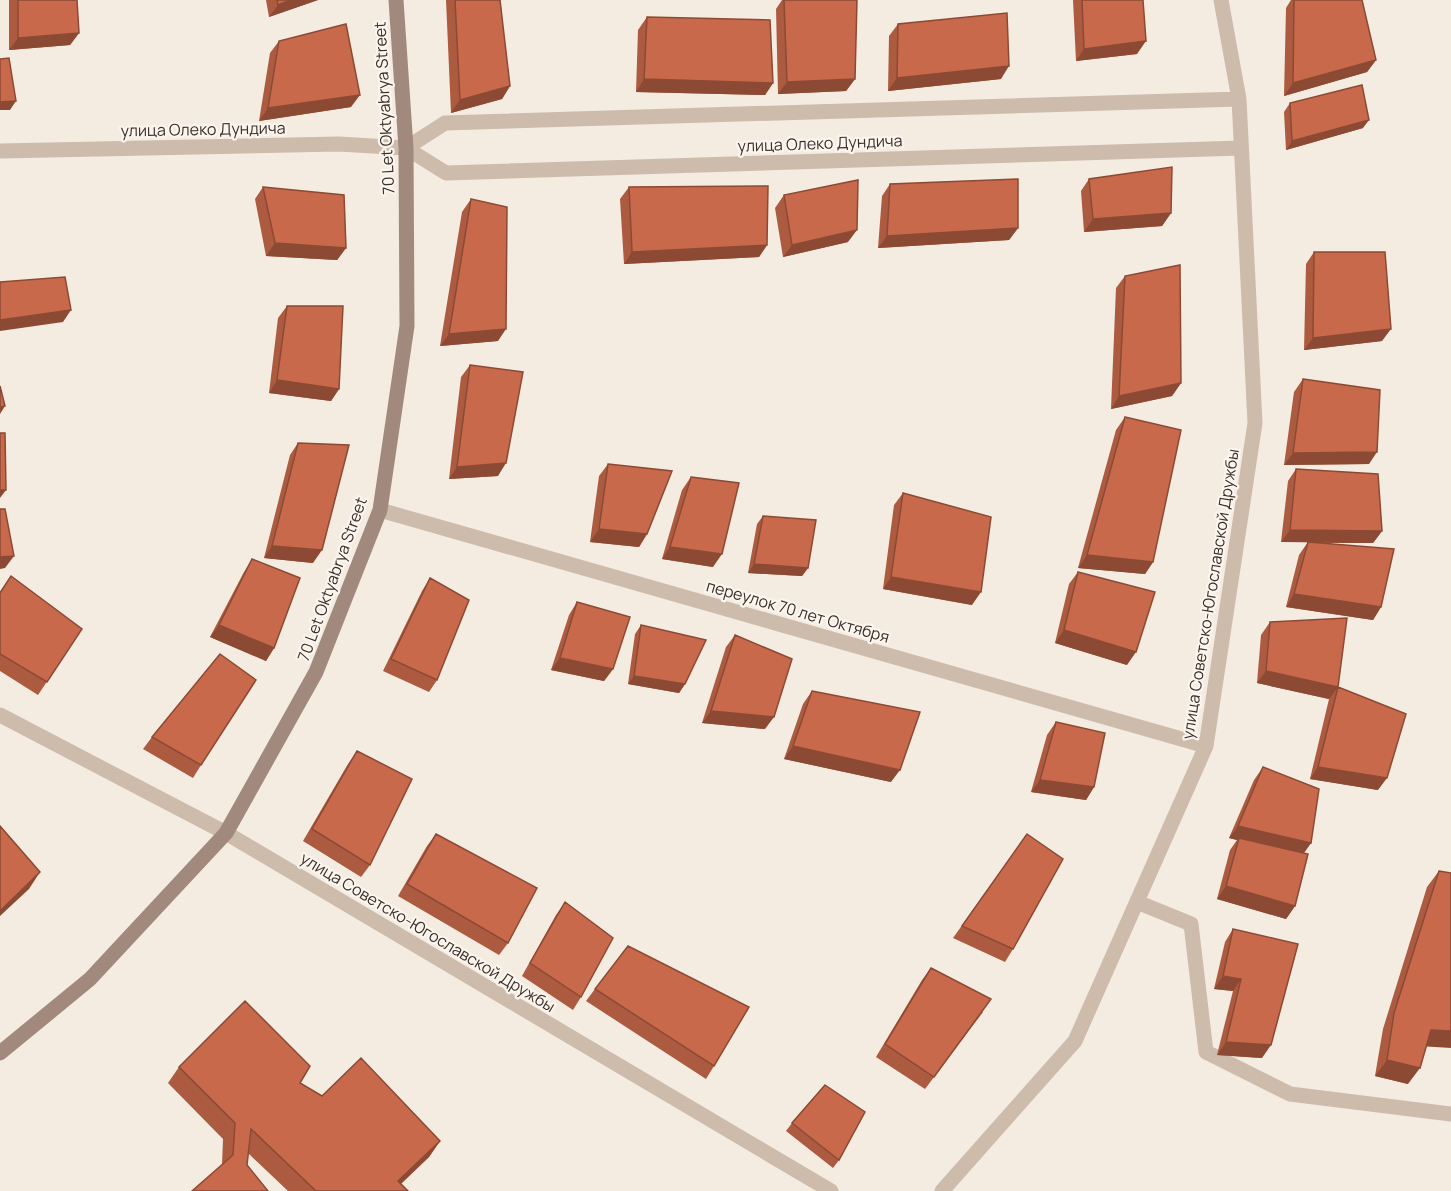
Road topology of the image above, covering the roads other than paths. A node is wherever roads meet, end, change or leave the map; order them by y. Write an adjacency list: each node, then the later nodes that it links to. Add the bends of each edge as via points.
1 (396, 0): 4 (street, 70 Let Oktyabrya Street)
2 (1221, 0): 3 (street, улица Советско-Югославской Дружбы)
3 (1239, 99): 4 (street, улица Олеко Дундича, via 445,123); 5 (street, улица Советско-Югославской Дружбы)
4 (406, 148): 5 (street, улица Олеко Дундича, via 446,173); 6 (street, улица Олеко Дундича, via 339,144); 7 (street, 70 Let Oktyabrya Street, via 407,326)
5 (1242, 148): 9 (street, улица Советско-Югославской Дружбы, via 1255,423)
6 (0, 151)
7 (380, 510): 9 (street, переулок 70 лет Октября); 10 (street, 70 Let Oktyabrya Street, via 316,672)
8 (0, 715): 10 (street, улица Советско-Югославской Дружбы)
9 (1206, 746): 11 (street, улица Советско-Югославской Дружбы)
10 (226, 833): 12 (street, 70 Let Oktyabrya Street, via 90,979); 14 (street, улица Советско-Югославской Дружбы)
11 (1137, 902): 13 (street, via 1191,924 1206,1052 1290,1094); 15 (street, улица Советско-Югославской Дружбы, via 1075,1041)
12 (0, 1053)
13 (1451, 1114)
14 (831, 1191)
15 (942, 1191)

